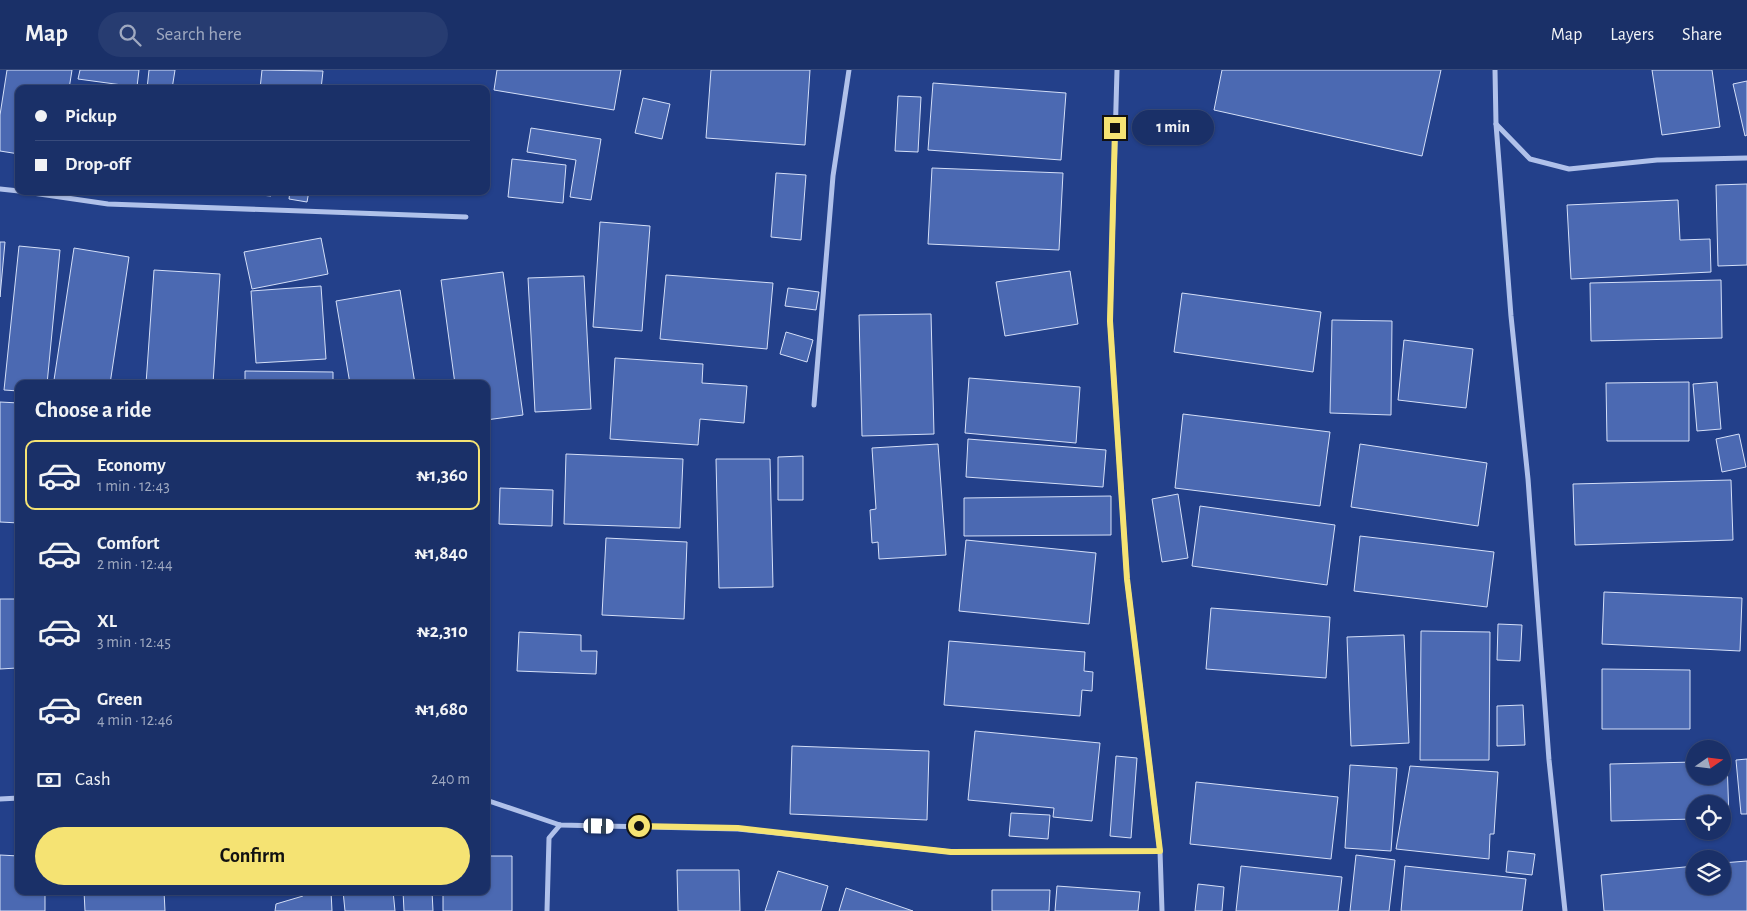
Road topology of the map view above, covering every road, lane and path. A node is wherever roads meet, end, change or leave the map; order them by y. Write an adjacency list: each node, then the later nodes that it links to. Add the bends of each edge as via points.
1 (849, 70): 10 (street, via 833,176)
2 (1116, 70): 15 (street, via 1110,321 1127,579)
3 (1495, 70): 4 (street)
4 (1496, 124): 5 (street, via 1530,159 1569,169 1657,160); 18 (street, via 1549,760)
5 (1747, 158)
6 (0, 188): 7 (street)
7 (15, 190)
8 (46, 195): 9 (street, via 108,204)
9 (466, 217)
10 (814, 405)
11 (15, 798): 12 (street)
12 (0, 799)
13 (490, 801): 14 (street)
14 (560, 824): 15 (street, via 738,828 951,852); 16 (street, via 548,838)
15 (1160, 851): 17 (street)
16 (547, 911)
17 (1162, 911)
18 (1565, 911)

